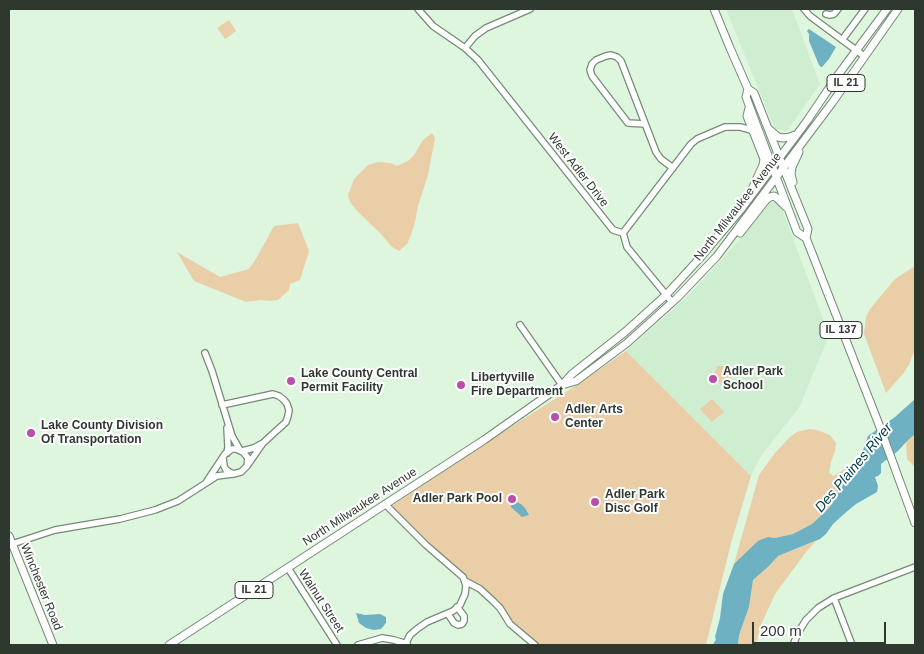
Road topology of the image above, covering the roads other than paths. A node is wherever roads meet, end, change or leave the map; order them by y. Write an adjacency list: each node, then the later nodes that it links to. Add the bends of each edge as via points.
1 (418, 9): 12 (street, West Adler Drive, via 433,26)
2 (530, 9): 12 (street, via 486,28)
3 (714, 9): 15 (main road, IL 137)
4 (804, 9): 10 (street)
5 (838, 9): 9 (street, via 830,15)
6 (865, 9): 11 (street)
7 (887, 9): 13 (main road, North Milwaukee Avenue / IL 21)
8 (898, 9): 14 (main road, North Milwaukee Avenue / IL 21)
9 (825, 12): 10 (street)
10 (820, 23): 11 (street)
11 (842, 40): 13 (street)
12 (465, 48): 32 (street, West Adler Drive, via 478,60 613,230)
13 (856, 50): 14 (street); 22 (main road, North Milwaukee Avenue / IL 21)
14 (864, 56): 23 (main road, North Milwaukee Avenue / IL 21)
15 (748, 89): 16 (main road, IL 137, via 746,97); 20 (main road, IL 137, via 754,93)
16 (750, 108): 17 (main road); 25 (main road, IL 137)
17 (748, 118): 19 (street); 21 (main road)
18 (645, 124): 18 (street, via 621,60 611,55 596,60 590,70 592,76 628,123); 27 (street, via 656,152)
19 (740, 127): 21 (street); 27 (street, via 725,127 697,139)
20 (768, 128): 22 (main road, via 778,137); 24 (main road, IL 137)
21 (754, 132): 29 (main road, via 764,159)
22 (797, 134): 24 (main road, North Milwaukee Avenue / IL 21)
23 (802, 143): 26 (main road, North Milwaukee Avenue / IL 21); 30 (main road, via 791,174 804,208)
24 (779, 157): 25 (main road, North Milwaukee Avenue / IL 21); 26 (main road, IL 137)
25 (772, 166): 28 (main road, IL 137); 29 (main road, North Milwaukee Avenue / IL 21)
26 (784, 167): 28 (main road, North Milwaukee Avenue / IL 21); 30 (main road, IL 137)
27 (672, 168): 32 (street)
28 (776, 176): 31 (main road, IL 137); 34 (main road, North Milwaukee Avenue / IL 21)
29 (754, 191): 35 (main road, North Milwaukee Avenue / IL 21, via 700,259)
30 (802, 215): 33 (main road, IL 137, via 808,229)
31 (791, 216): 33 (main road, IL 137, via 797,232); 34 (main road, via 774,196 766,200 738,236)
32 (623, 233): 35 (street, West Adler Drive, via 627,247)
33 (806, 238): 49 (main road, IL 137)
34 (728, 242): 36 (main road, North Milwaukee Avenue / IL 21)
35 (666, 295): 36 (street, West Adler Drive); 39 (main road, North Milwaukee Avenue / IL 21)
36 (672, 302): 39 (main road, North Milwaukee Avenue / IL 21, via 613,354 576,381)
37 (520, 325): 39 (street)
38 (205, 353): 40 (street)
39 (562, 385): 48 (main road, North Milwaukee Avenue / IL 21)
40 (222, 404): 41 (street); 42 (street, via 273,394 284,400 289,410 286,422)
41 (225, 413): 43 (street, via 232,436); 44 (street, via 228,447)
42 (263, 444): 43 (street); 45 (street)
43 (241, 450): 44 (street, via 232,449); 45 (street, via 248,458)
44 (225, 455): 46 (street, via 226,470); 47 (street)
45 (247, 466): 46 (street)
46 (233, 474): 47 (street, via 217,476)
47 (204, 484): 51 (street, via 178,501 155,510 55,530)
48 (384, 504): 53 (main road, North Milwaukee Avenue / IL 21); 54 (street)
49 (915, 523)
50 (9, 536): 51 (main road, Winchester Road)
51 (12, 544): 59 (main road, Winchester Road)
52 (915, 567): 55 (street)
53 (288, 568): 60 (main road, North Milwaukee Avenue / IL 21); 61 (street, Walnut Street)
54 (465, 581): 56 (street, via 465,594); 63 (street, via 480,589 500,608 510,624)
55 (834, 598): 64 (street, via 806,620); 65 (street)
56 (457, 608): 57 (street); 57 (street, via 464,616 462,624 454,623)
57 (448, 614): 58 (street, via 417,629)
58 (407, 644): 62 (street, via 382,638)
59 (53, 645)
60 (169, 645)
61 (337, 645)
62 (358, 645)
63 (535, 645)
64 (793, 645)
65 (852, 645)

